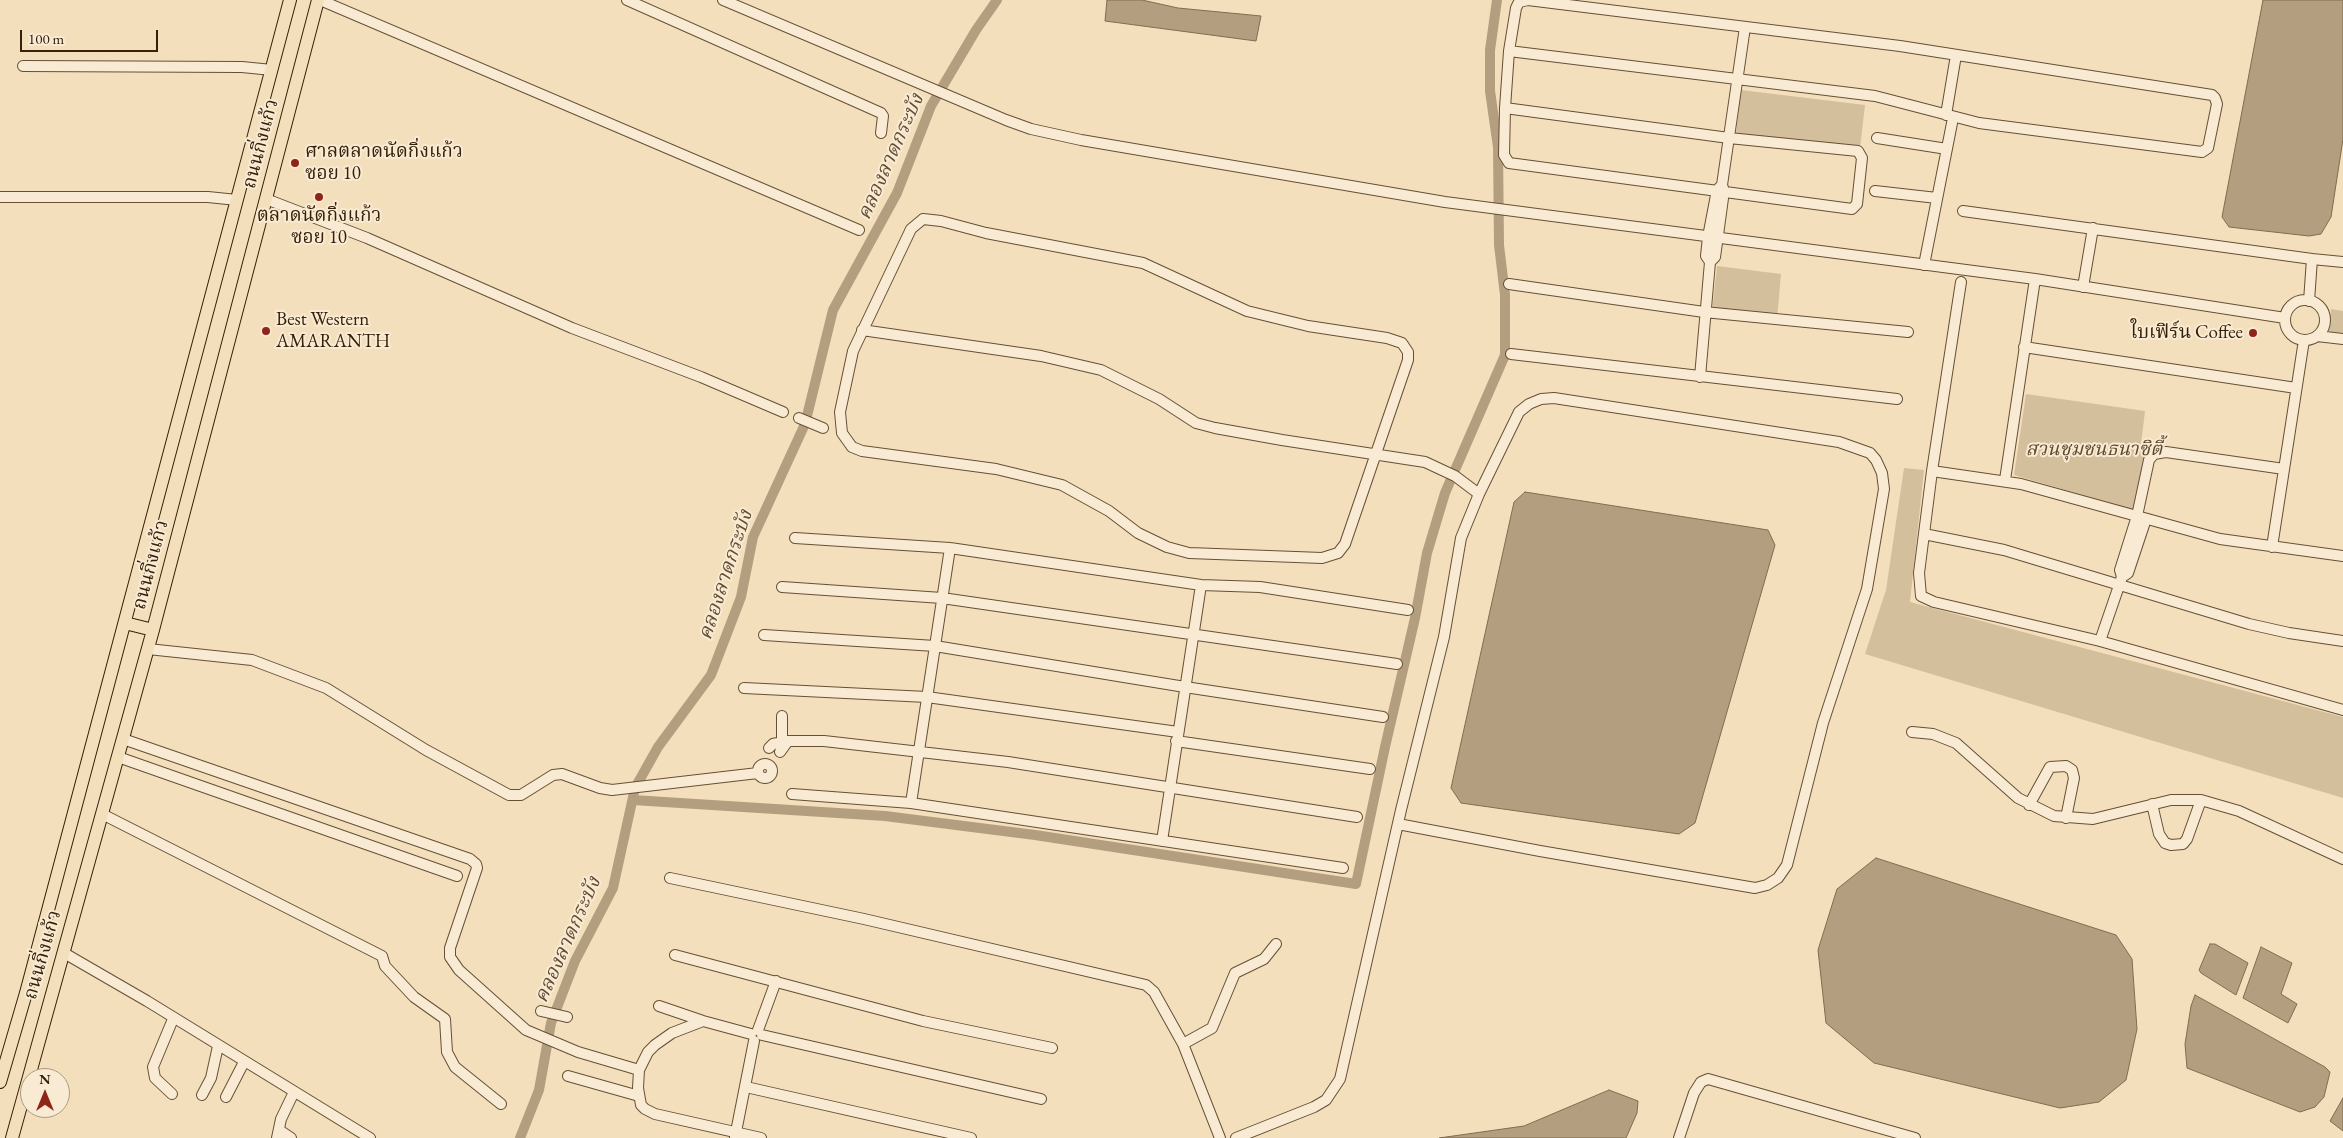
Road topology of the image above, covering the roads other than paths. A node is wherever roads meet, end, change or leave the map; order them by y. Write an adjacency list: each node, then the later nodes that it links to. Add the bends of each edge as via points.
1 (290, 0): 9 (main road, ถนนกิ่งแก้ว)
2 (319, 0): 21 (main road, ถนนกิ่งแก้ว); 25 (street)
3 (626, 0): 13 (street, via 881,113)
4 (723, 0): 26 (street, via 1031,129 1445,202)
5 (1745, 27): 6 (street, via 1528,0 1519,2 1516,8); 7 (street); 10 (street)
6 (1509, 51): 10 (street); 11 (street)
7 (1956, 56): 12 (street); 12 (street, via 2212,95 2217,104 2208,148 2202,152)
8 (23, 66): 9 (street, via 242,67)
9 (272, 70): 22 (main road, ถนนกิ่งแก้ว)
10 (1739, 81): 12 (street, via 1875,96); 14 (street)
11 (1505, 108): 14 (street); 17 (street, via 1504,155 1509,163)
12 (1950, 116): 16 (street)
13 (881, 133)
14 (1729, 138): 17 (street); 17 (street, via 1858,151 1862,158 1857,204 1852,209)
15 (1877, 138): 16 (street)
16 (1947, 149): 20 (street)
17 (1721, 189): 26 (street)
18 (1875, 190): 20 (street)
19 (0, 197): 22 (street, via 208,197)
20 (1937, 198): 29 (street)
21 (266, 199): 47 (street); 67 (main road, ถนนกิ่งแก้ว)
22 (237, 200): 66 (main road, ถนนกิ่งแก้ว)
23 (1963, 211): 24 (street)
24 (2093, 228): 27 (street); 33 (street)
25 (859, 230)
26 (1713, 238): 29 (street); 35 (street, via 1706,256 1710,262)
27 (2312, 259): 28 (street); 34 (street)
28 (2343, 262)
29 (1924, 265): 30 (street)
30 (2035, 279): 33 (street); 42 (street)
31 (1962, 282): 52 (street)
32 (1509, 284): 35 (street)
33 (2083, 287): 36 (street)
34 (2309, 301): 36 (street, via 2291,306); 39 (street, via 2321,309 2324,316 2322,330)
35 (1704, 312): 38 (street); 44 (street)
36 (2285, 318): 41 (street, via 2287,330 2297,339)
37 (862, 330): 50 (street, via 1040,356 1092,368 1159,399 1196,422 1215,428); 50 (street, via 853,351 840,412 842,433 852,446 862,451 996,469 1062,485 1109,511 1138,533 1167,547 1189,552 1322,558 1338,553 1345,544); 50 (street, via 911,229 923,219 1142,263 1246,312 1402,343 1408,352 1408,360)
38 (1908, 332)
39 (2317, 336): 40 (street); 41 (street)
40 (2343, 339)
41 (2304, 340): 45 (street)
42 (2024, 347): 45 (street); 53 (street)
43 (1511, 354): 44 (street)
44 (1700, 378): 46 (street)
45 (2296, 388): 51 (street)
46 (1897, 399)
47 (782, 412)
48 (799, 418): 49 (street)
49 (823, 428)
50 (1376, 455): 54 (street, via 1409,458 1442,468)
51 (2284, 469): 55 (street, via 2160,452 2154,454 2149,460); 58 (street)
52 (1932, 471): 53 (street); 56 (street)
53 (2005, 480): 55 (street)
54 (1479, 494): 97 (street, via 1461,538 1444,637); 97 (street, via 1519,412 1541,399 1554,398 1839,442 1870,453 1882,473 1884,489 1867,589 1823,723 1787,865 1778,878 1755,888 1540,852)
55 (2142, 517): 58 (street, via 2220,539); 61 (street, via 2120,570)
56 (1924, 534): 61 (street, via 2004,550); 70 (street, via 1918,586 1921,596)
57 (795, 538): 59 (street)
58 (2272, 547): 60 (street)
59 (950, 548): 62 (street); 64 (street)
60 (2343, 556)
61 (2120, 581): 70 (street); 71 (street, via 2250,624)
62 (1201, 585): 65 (street, via 1260,587); 68 (street)
63 (782, 587): 64 (street)
64 (942, 598): 68 (street); 72 (street)
65 (1408, 610)
66 (125, 623): 67 (main road); 119 (main road, ถนนกิ่งแก้ว)
67 (153, 630): 73 (main road, ถนนกิ่งแก้ว)
68 (1193, 635): 74 (street); 75 (street)
69 (764, 636): 72 (street)
70 (2100, 641): 78 (street)
71 (2343, 641)
72 (935, 646): 75 (street); 77 (street)
73 (148, 649): 83 (main road, ถนนกิ่งแก้ว); 85 (street, via 252,660 326,688 426,750 509,795 521,795 553,775 562,774 612,790 664,783)
74 (1397, 664)
75 (1185, 687): 80 (street); 82 (street)
76 (744, 688): 77 (street)
77 (926, 697): 82 (street); 84 (street)
78 (2343, 710)
79 (782, 716): 85 (street)
80 (1383, 717)
81 (1912, 732): 92 (street, via 1933,734 1956,743)
82 (1177, 736): 87 (street); 88 (street)
83 (123, 739): 86 (main road, ถนนกิ่งแก้ว); 117 (street, via 470,859 477,868 450,948 450,957 459,970 526,1030 578,1052)
84 (918, 752): 85 (street, via 824,741); 88 (street, via 1008,762); 91 (street)
85 (773, 755)
86 (118, 757): 94 (main road, ถนนกิ่งแก้ว); 101 (street)
87 (1370, 769)
88 (1169, 788): 95 (street); 98 (street)
89 (792, 794): 91 (street)
90 (2201, 800): 93 (street); 93 (street, via 2187,839 2183,844 2171,845 2165,843 2159,834); 99 (street, via 2239,811)
91 (911, 803): 98 (street)
92 (2029, 804): 96 (street, via 2045,813); 96 (street, via 2050,767 2066,766 2072,770 2074,778)
93 (2152, 804): 96 (street, via 2093,819)
94 (102, 814): 104 (main road, ถนนกิ่งแก้ว); 127 (street, via 382,956 386,966 414,997 445,1019 447,1052 455,1067)
95 (1357, 817)
96 (2066, 818)
97 (1398, 824): 136 (street, via 1340,1079 1326,1100 1314,1107)
98 (1162, 841): 100 (street)
99 (2343, 859)
100 (1343, 868)
101 (457, 876)
102 (670, 878): 113 (street, via 864,919 1146,985 1154,992)
103 (1276, 944): 113 (street, via 1264,959 1235,973 1212,1028)
104 (64, 953): 110 (street); 131 (main road, ถนนกิ่งแก้ว)
105 (675, 955): 106 (street)
106 (776, 981): 112 (street); 115 (street, via 923,1021)
107 (659, 1006): 111 (street)
108 (543, 1011): 109 (street)
109 (566, 1017)
110 (173, 1018): 114 (street); 122 (street, via 153,1066 155,1078)
111 (703, 1021): 112 (street); 117 (street, via 672,1033 655,1045)
112 (756, 1035): 120 (street); 126 (street)
113 (1184, 1044): 135 (street)
114 (218, 1046): 116 (street); 123 (street, via 211,1078)
115 (1052, 1048)
116 (244, 1062): 121 (street); 125 (street)
117 (639, 1070): 124 (street)
118 (568, 1076): 124 (street)
119 (0, 1082)
120 (746, 1086): 129 (street); 134 (street)
121 (294, 1092): 128 (street, via 281,1119); 130 (street)
122 (172, 1094)
123 (202, 1095)
124 (639, 1096): 129 (street, via 643,1107 655,1114)
125 (226, 1097)
126 (1041, 1099)
127 (501, 1104)
128 (278, 1134): 132 (street)
129 (736, 1135): 133 (street)
130 (364, 1136)
131 (12, 1138)
132 (291, 1138)
133 (761, 1138)
134 (972, 1138)
135 (1220, 1138)
136 (1236, 1138)
137 (1679, 1138): 138 (street, via 1694,1093 1701,1082 1708,1079)
138 (1915, 1138)

